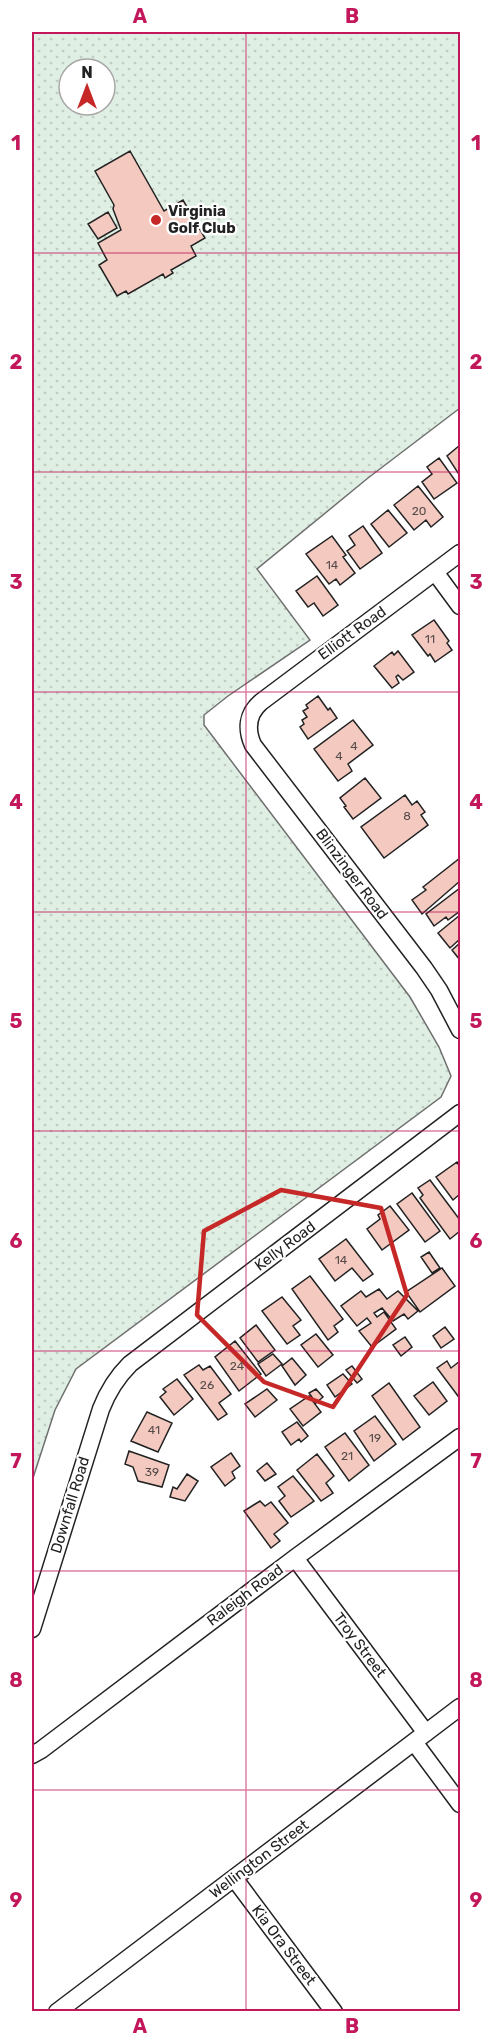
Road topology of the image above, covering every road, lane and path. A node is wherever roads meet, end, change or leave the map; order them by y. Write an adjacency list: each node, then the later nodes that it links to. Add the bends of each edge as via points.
1 (460, 553): 2 (street, Elliott Road)
2 (435, 572): 3 (street); 4 (street, Elliott Road, via 273,692 257,705)
3 (460, 606)
4 (250, 718): 5 (street, Blinzinger Road, via 249,734 254,745 424,968)
5 (460, 1030)
6 (460, 1113): 7 (street, Kelly Road, via 130,1364)
7 (112, 1383): 10 (street, Downfall Road)
8 (460, 1437): 9 (street, Raleigh Road)
9 (295, 1558): 12 (street, Troy Street); 13 (street, Raleigh Road)
10 (32, 1629)
11 (460, 1707): 12 (street, Wellington Street)
12 (420, 1737): 14 (street, Troy Street); 15 (street, Wellington Street)
13 (32, 1755)
14 (460, 1804)
15 (234, 1878): 16 (street, Wellington Street); 17 (street, Kia Ora Street)
16 (57, 2012)
17 (334, 2012)

